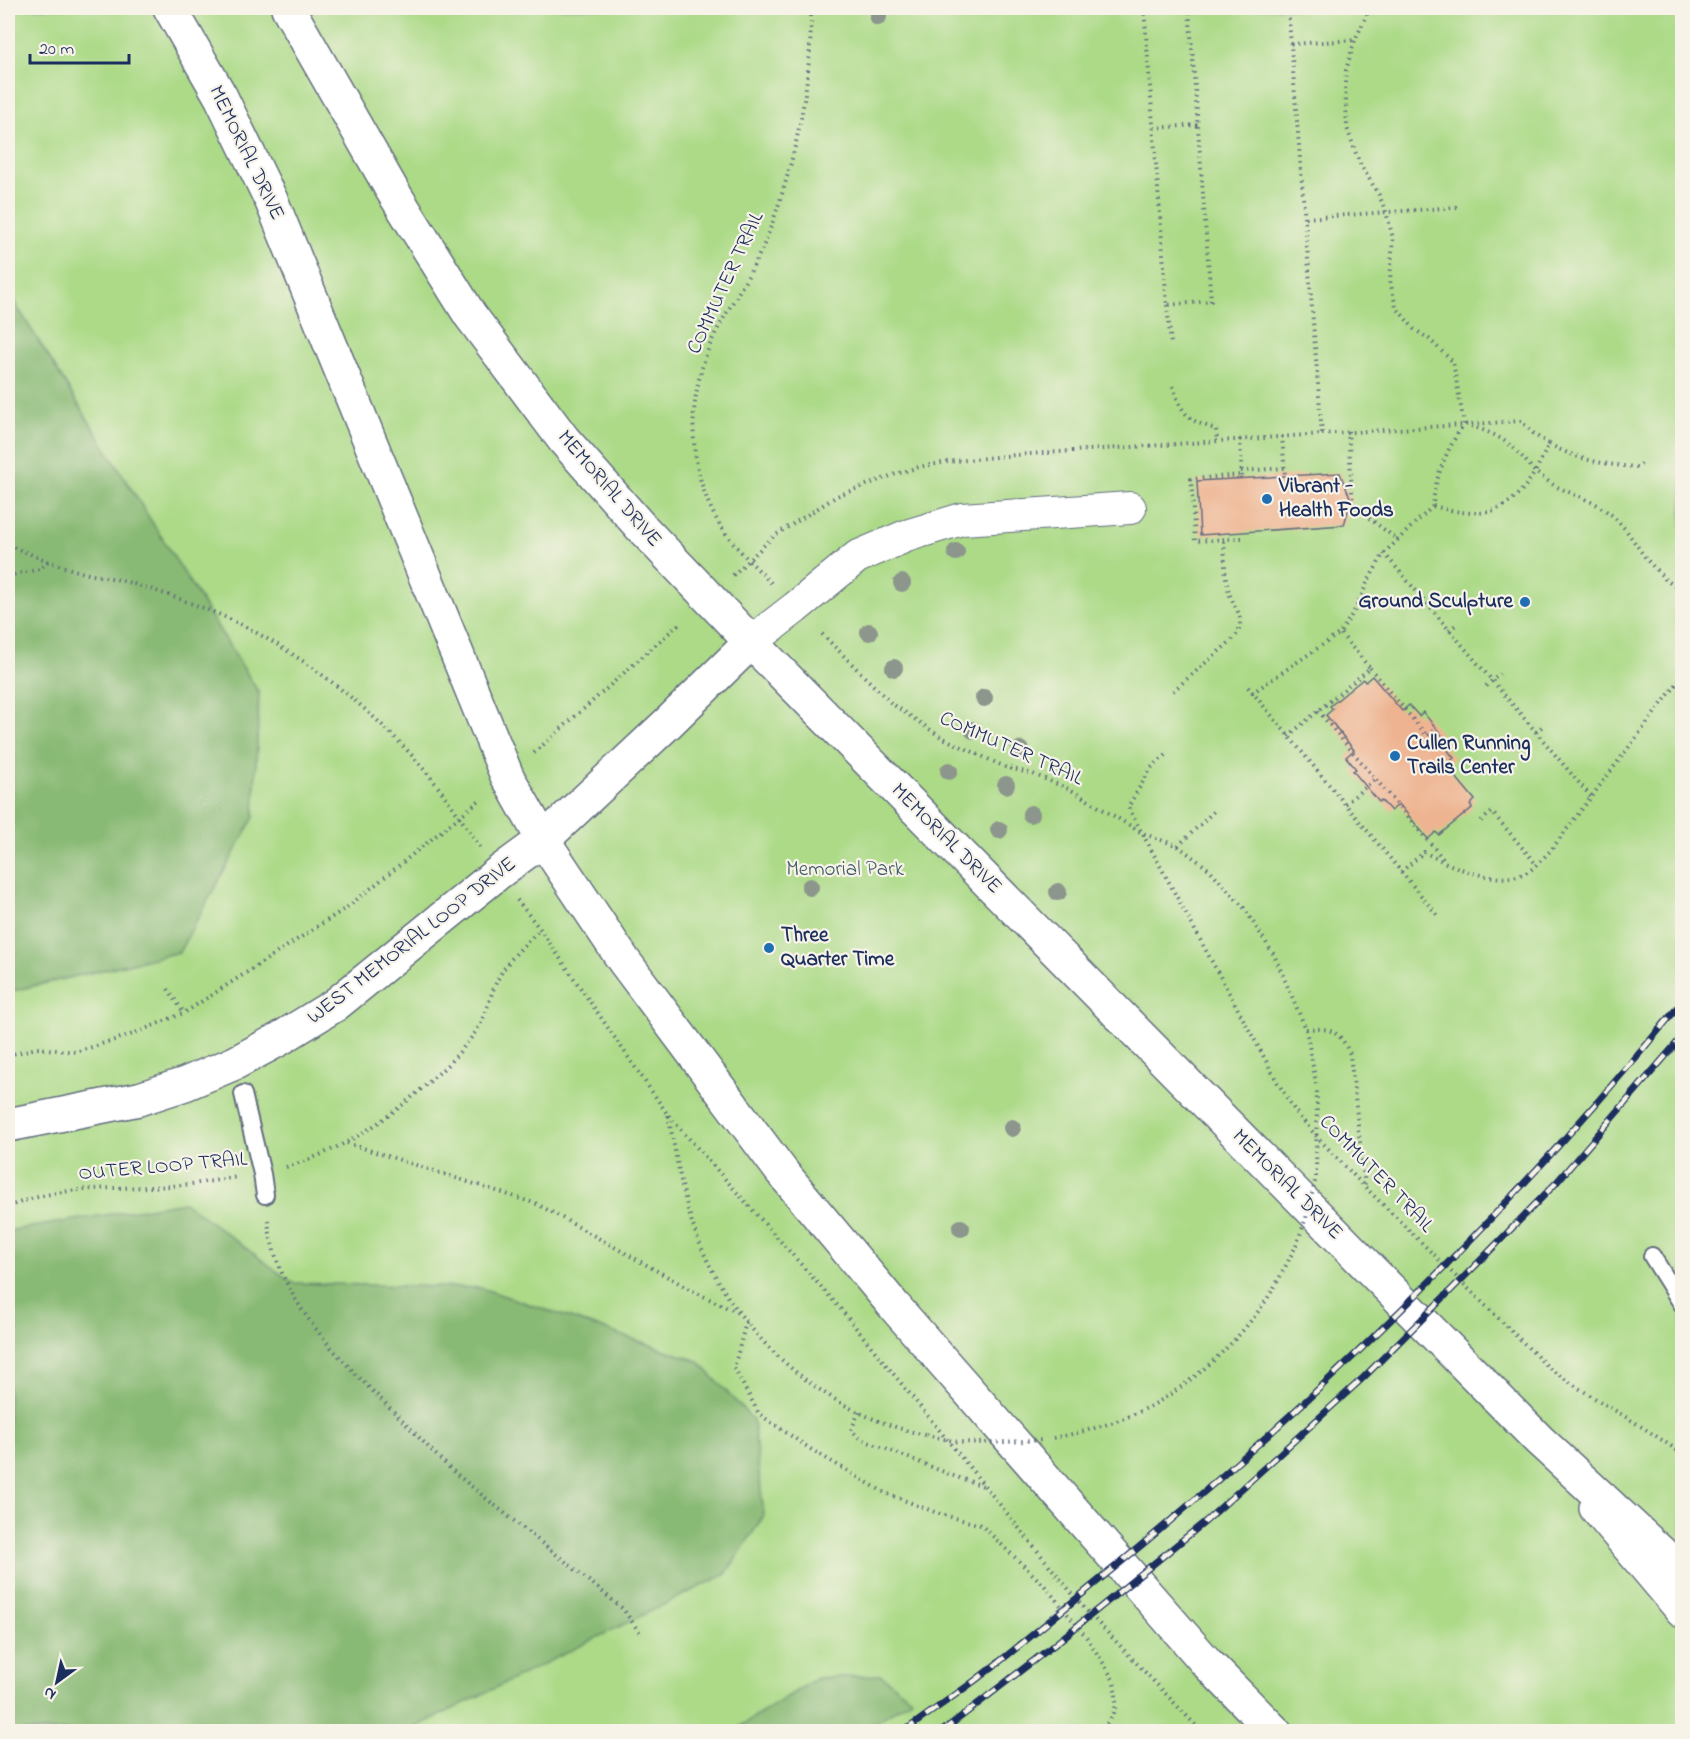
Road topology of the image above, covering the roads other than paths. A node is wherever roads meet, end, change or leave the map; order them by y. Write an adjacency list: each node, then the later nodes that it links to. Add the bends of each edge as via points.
1 (170, 8): 5 (main road, MEMORIAL DRIVE, via 221,97 272,202 507,777)
2 (288, 8): 4 (main road, MEMORIAL DRIVE, via 392,190 470,315 564,440)
3 (1130, 508): 4 (street, via 962,519 906,536 857,557)
4 (751, 642): 5 (main road, WEST MEMORIAL LOOP DRIVE); 11 (main road, MEMORIAL DRIVE)
5 (543, 840): 7 (main road, WEST MEMORIAL LOOP DRIVE, via 335,1005 270,1045 185,1084 139,1099); 14 (main road, MEMORIAL DRIVE, via 624,961 782,1172)
6 (243, 1094): 8 (lane)
7 (8, 1125)
8 (265, 1195)
9 (1652, 1256): 10 (lane)
10 (1683, 1304)
11 (1539, 1440): 12 (main road); 13 (main road, MEMORIAL DRIVE)
12 (1683, 1572)
13 (1683, 1610)
14 (1207, 1663): 15 (main road, MEMORIAL DRIVE); 16 (main road)
15 (1258, 1731)
16 (1275, 1731)

